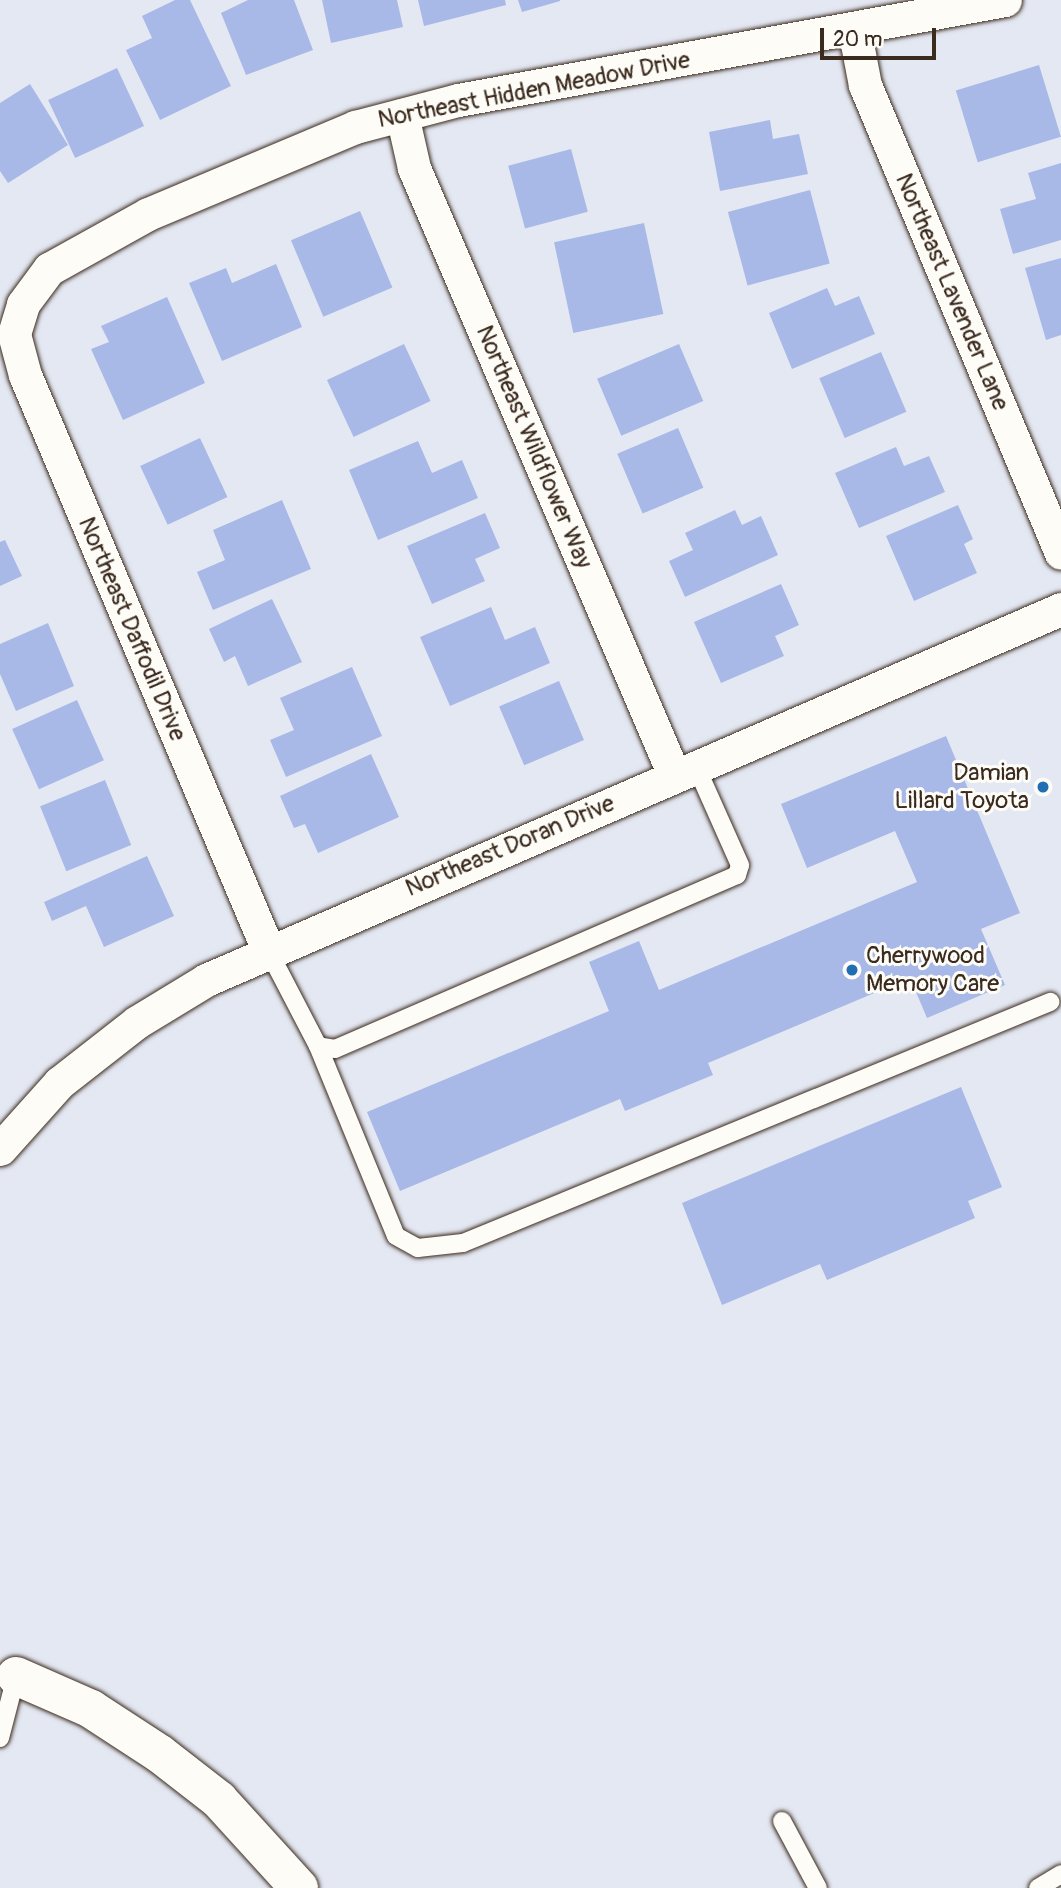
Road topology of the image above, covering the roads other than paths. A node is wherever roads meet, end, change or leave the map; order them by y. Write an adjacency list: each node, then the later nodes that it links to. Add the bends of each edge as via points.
1 (1005, 0): 2 (street, Northeast Hidden Meadow Drive)
2 (854, 28): 3 (street, Northeast Hidden Meadow Drive); 5 (street, Northeast Lavender Lane, via 865,85)
3 (402, 115): 4 (street, Northeast Hidden Meadow Drive, via 355,127 98,238 48,269); 7 (street, Northeast Wildflower Way, via 414,168)
4 (23, 304): 8 (street, Northeast Daffodil Drive, via 14,334 25,375)
5 (1061, 553)
6 (1061, 609): 7 (street, Northeast Doran Drive)
7 (685, 770): 8 (street, Northeast Doran Drive); 10 (lane, via 740,865 737,876 335,1049)
8 (268, 950): 10 (lane); 11 (street, Northeast Doran Drive, via 137,1022 59,1083)
9 (1050, 1002): 10 (lane, via 463,1243 418,1248 396,1236)
10 (318, 1046)
11 (0, 1149)
12 (8, 1674): 13 (lane); 16 (street, via 91,1709 160,1754 219,1800)
13 (0, 1738)
14 (782, 1821): 17 (lane)
15 (1061, 1874): 18 (lane)
16 (299, 1888)
17 (818, 1888)
18 (1038, 1888)

